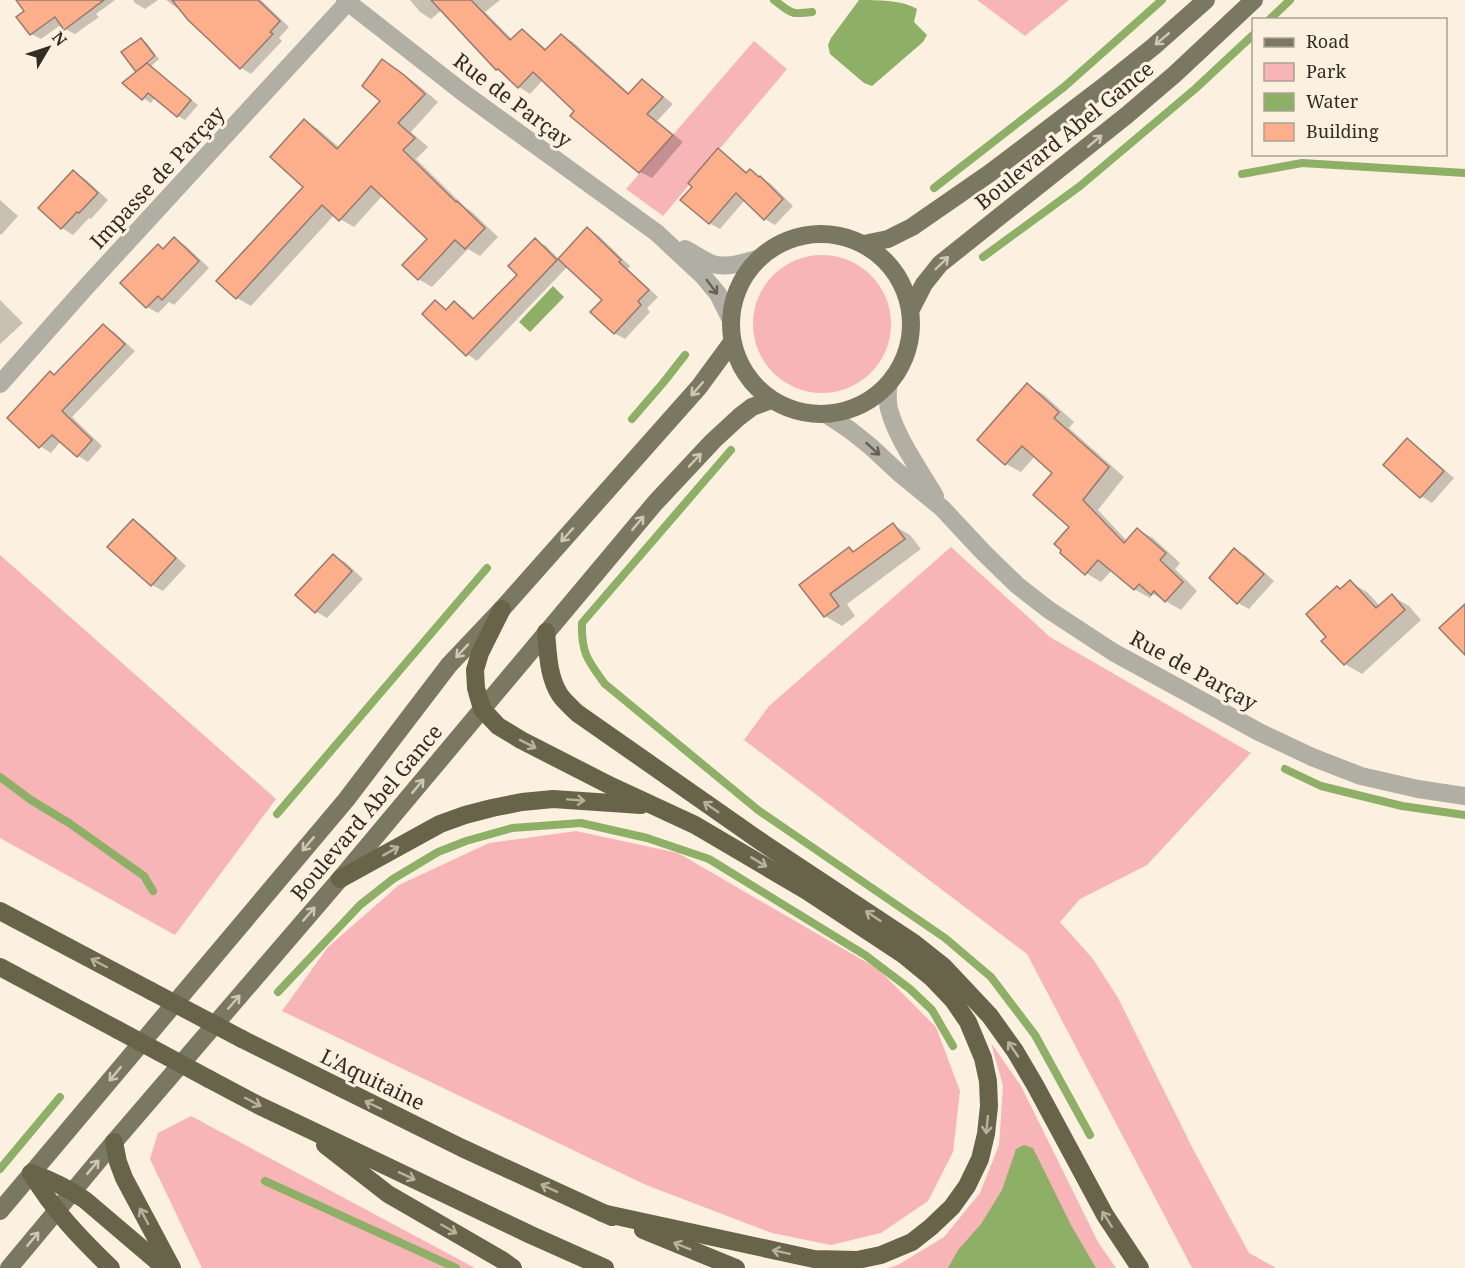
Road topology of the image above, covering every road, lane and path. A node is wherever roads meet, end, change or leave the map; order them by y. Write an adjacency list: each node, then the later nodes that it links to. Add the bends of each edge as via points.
1 (1206, 0): 5 (main road, Boulevard Abel Gance, one-way to 5, via 1153,47 990,173 912,227 888,239)
2 (1254, 0): 7 (main road, Boulevard Abel Gance, one-way to 2, via 940,264 1175,74)
3 (347, 1): 4 (street, Rue de Parçay, via 465,94); 10 (street, Impasse de Parçay)
4 (657, 233): 6 (street, Rue de Parçay, via 711,263 725,266); 8 (street, Rue de Parçay, one-way to 8, via 703,276)
5 (864, 244): 6 (main road, via 837,235 808,234 781,242); 7 (main road, via 899,279)
6 (757, 259): 8 (main road, via 738,286)
7 (910, 311): 11 (main road, via 907,350)
8 (730, 318): 9 (main road)
9 (732, 342): 12 (main road, via 742,369); 15 (main road, Boulevard Abel Gance, one-way to 15, via 699,387)
10 (0, 384)
11 (888, 385): 13 (main road, via 853,409); 14 (street, Rue de Parçay, via 889,408 896,426)
12 (771, 400): 13 (main road, via 797,411); 16 (main road, Boulevard Abel Gance, one-way to 12, via 713,441 747,410)
13 (826, 414): 14 (street, Rue de Parçay, one-way to 14)
14 (942, 508): 18 (street, Rue de Parçay, via 1017,585 1049,610 1113,651 1259,732 1361,776)
15 (502, 609): 17 (highway, via 475,670); 25 (main road, Boulevard Abel Gance, one-way to 25, via 449,665 346,800)
16 (546, 632): 17 (main road, Boulevard Abel Gance); 37 (highway, one-way to 16, via 1105,1215 1015,1051 966,989 914,944 577,713 560,695 552,678)
17 (482, 709): 19 (highway, one-way to 19, via 498,726 520,740); 20 (main road, Boulevard Abel Gance, one-way to 17)
18 (1465, 796)
19 (651, 805): 20 (highway, one-way to 19, via 440,824 492,808 553,799); 29 (highway, one-way to 29, via 695,825 807,891 932,978 968,1022 983,1058 989,1106 986,1134 968,1186 952,1208 912,1242 857,1260 814,1259)
20 (340, 879): 24 (main road, Boulevard Abel Gance, one-way to 20)
21 (0, 911): 29 (highway, L'Aquitaine, one-way to 21, bridge, via 242,1039)
22 (0, 967): 23 (highway, one-way to 23, bridge)
23 (298, 1124): 34 (highway, one-way to 34, via 388,1194); 35 (highway, one-way to 35)
24 (114, 1142): 26 (main road, Boulevard Abel Gance, one-way to 24); 33 (highway, one-way to 24, via 124,1178)
25 (32, 1173): 26 (highway); 27 (main road, Boulevard Abel Gance); 28 (highway)
26 (73, 1191): 28 (main road, Boulevard Abel Gance); 32 (highway)
27 (0, 1211)
28 (57, 1211): 30 (main road, Boulevard Abel Gance, one-way to 28); 31 (highway)
29 (602, 1213): 36 (highway, L'Aquitaine, one-way to 29)
30 (9, 1268)
31 (111, 1268)
32 (165, 1268)
33 (172, 1268)
34 (513, 1268)
35 (605, 1268)
36 (736, 1268)
37 (1140, 1268)

